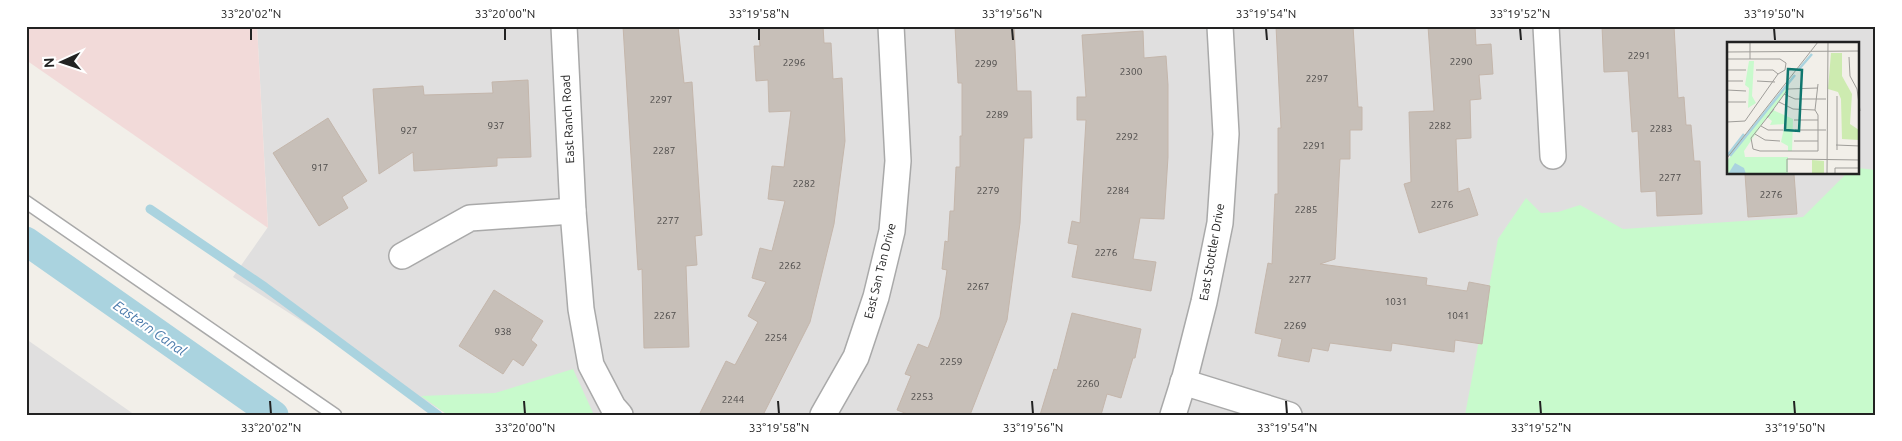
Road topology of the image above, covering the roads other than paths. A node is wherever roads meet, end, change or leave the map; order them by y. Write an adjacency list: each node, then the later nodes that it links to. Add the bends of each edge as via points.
1 (564, 26): 7 (street, East Ranch Road)
2 (891, 26): 12 (street, East San Tan Drive, via 898,161 892,230 876,297 856,358)
3 (1220, 26): 9 (street, East Stottler Drive, via 1226,134 1220,222)
4 (1546, 26): 5 (street)
5 (1553, 156)
6 (26, 202): 10 (lane)
7 (573, 211): 8 (street, via 470,218); 11 (street, East Ranch Road, via 581,309 591,365)
8 (402, 256)
9 (1183, 382): 13 (street, East Stottler Drive); 14 (street)
10 (335, 415)
11 (620, 415)
12 (824, 415)
13 (1173, 415)
14 (1289, 415)

